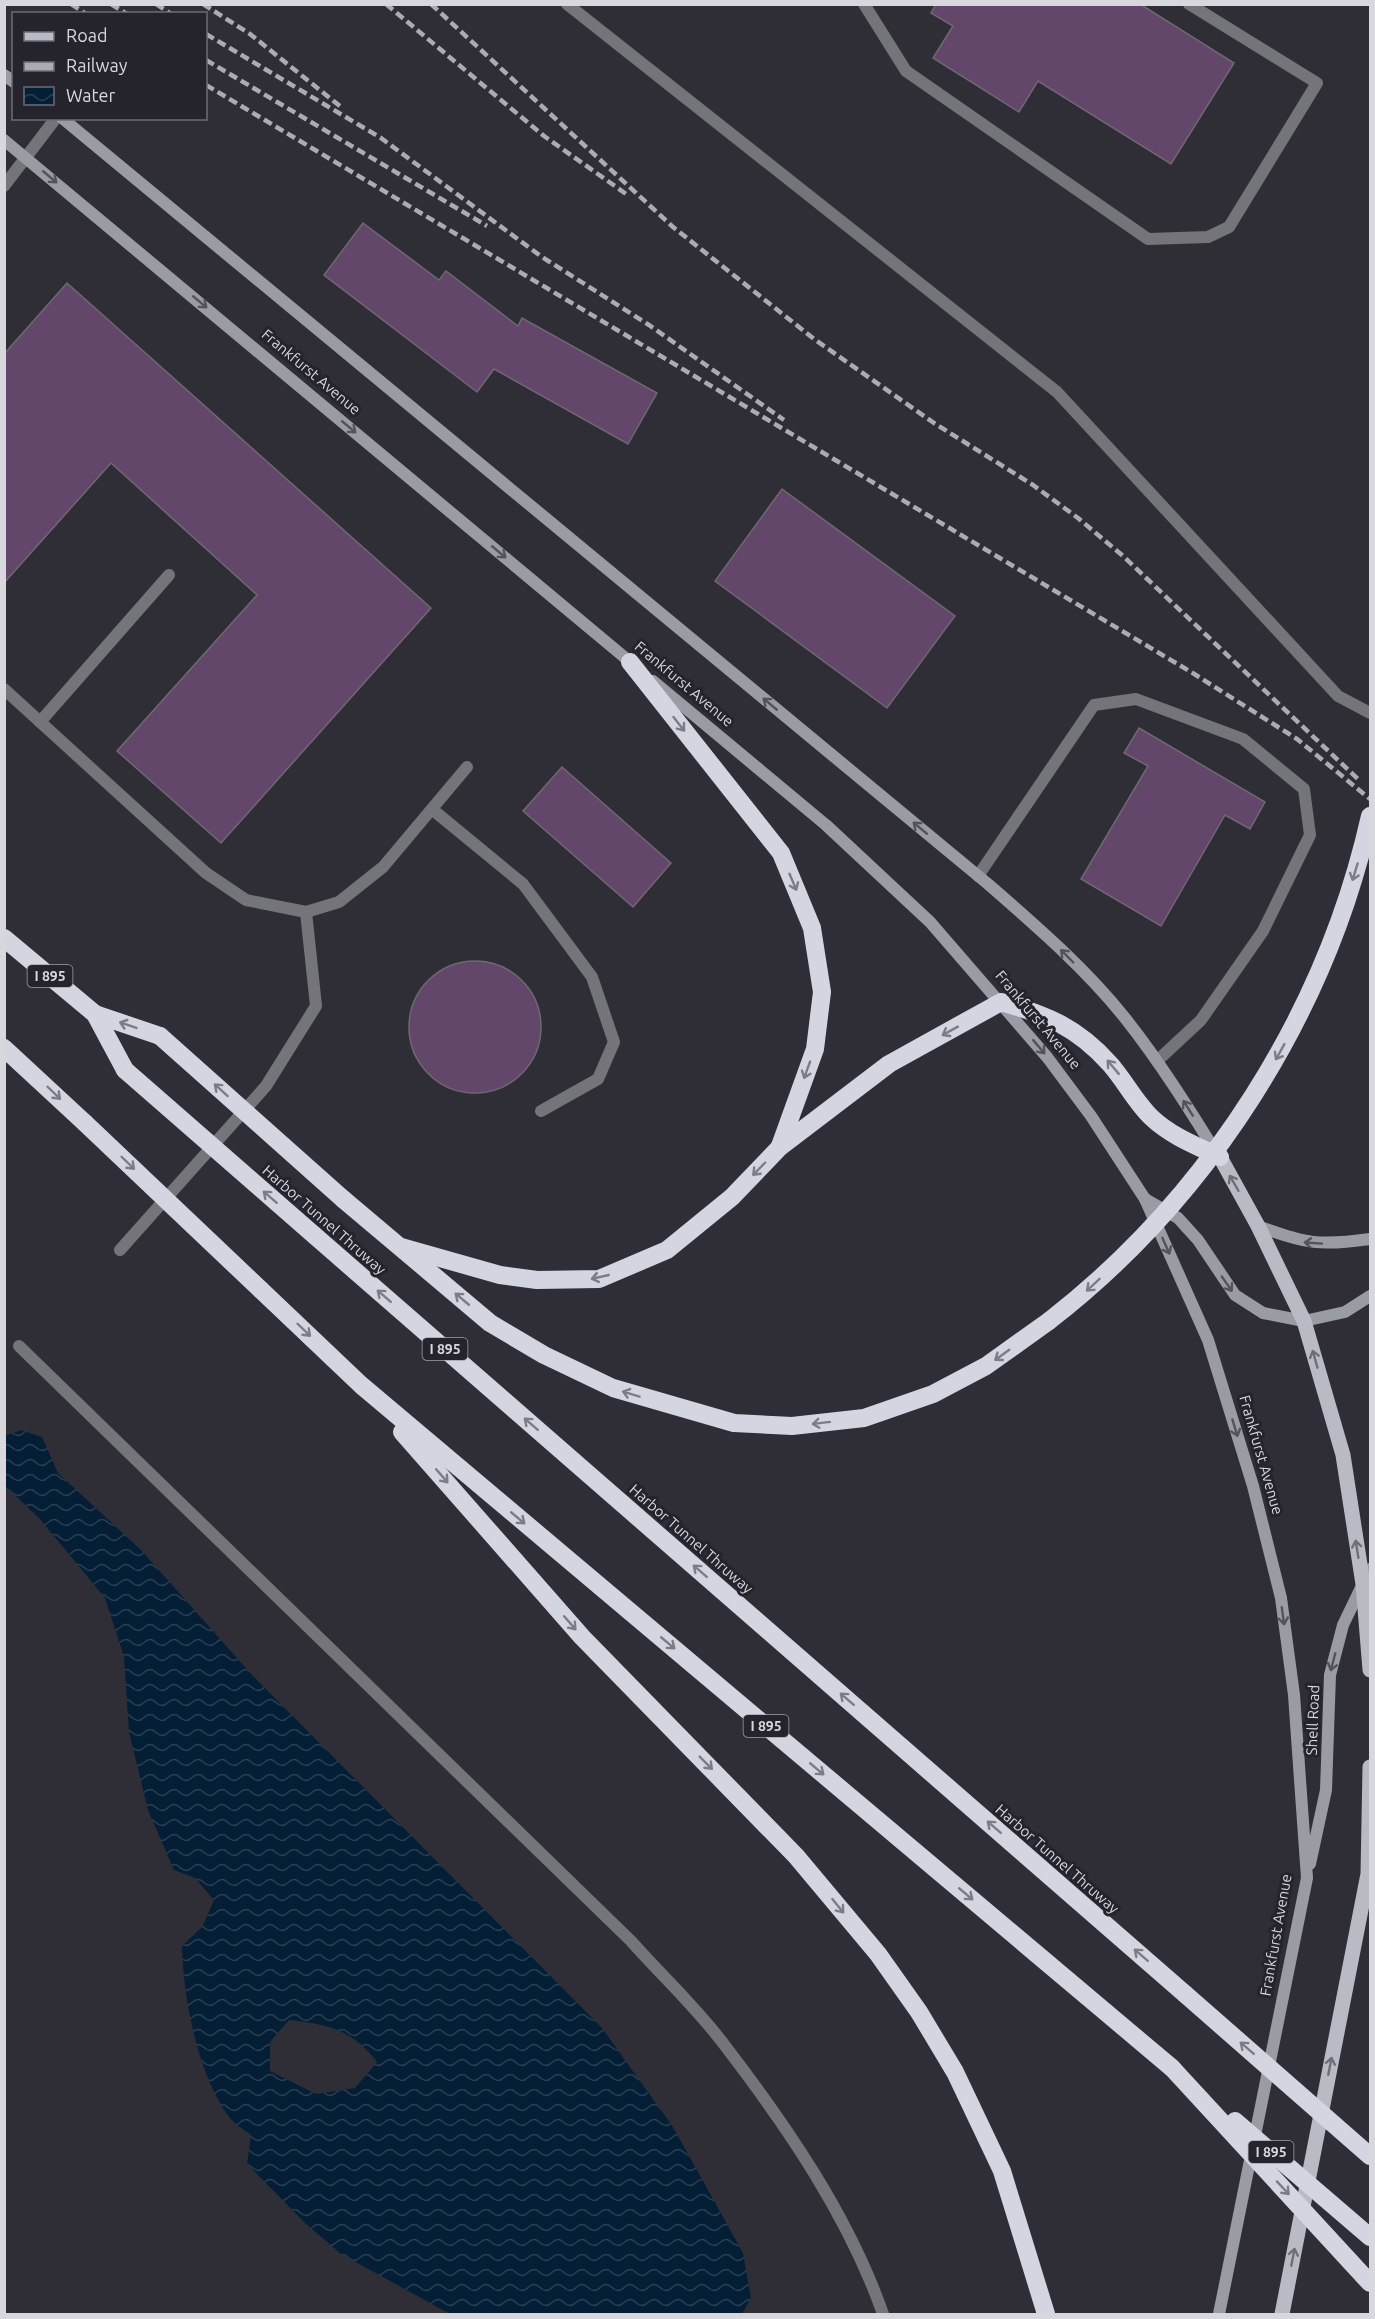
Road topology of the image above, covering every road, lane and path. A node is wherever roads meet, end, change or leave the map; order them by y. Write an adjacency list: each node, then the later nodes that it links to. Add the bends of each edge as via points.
1 (567, 4): 12 (lane, via 1057,392 1338,696)
2 (864, 4): 3 (lane, via 906,71 1148,239 1208,237 1229,226 1317,83)
3 (1189, 4)
4 (55, 120): 7 (lane)
5 (64, 120): 17 (main road, one-way to 5)
6 (4, 140): 7 (main road, Frankfurst Avenue)
7 (28, 158): 8 (lane); 10 (main road, Frankfurst Avenue, one-way to 10)
8 (4, 186)
9 (169, 575): 13 (lane)
10 (630, 662): 20 (main road, Frankfurst Avenue, via 835,833 930,922); 25 (highway, one-way to 25, via 781,854 812,928 822,992 815,1049)
11 (4, 689): 13 (lane)
12 (1371, 713)
13 (40, 722): 18 (lane, via 206,873 246,900)
14 (467, 767): 15 (lane)
15 (433, 810): 18 (lane, via 383,867 339,902); 24 (lane, via 523,884 592,977 614,1042 598,1078)
16 (1371, 816): 30 (highway, one-way to 30, bridge, via 1324,965 1267,1074 1182,1194 1088,1290 986,1366 933,1394 864,1418 792,1426 734,1423 613,1388 544,1355 490,1323)
17 (978, 876): 23 (main road, one-way to 17, via 1124,1017 1063,950); 23 (lane, via 1094,705 1136,699 1243,739 1304,789 1310,835 1263,931 1201,1020)
18 (306, 912): 31 (lane, via 316,1006 266,1086)
19 (4, 938): 21 (highway, Harbor Tunnel Thruway / I 895)
20 (1001, 1002): 25 (highway, one-way to 25, via 889,1064); 26 (highway, one-way to 20, via 1152,1118 1110,1064 1080,1034 1047,1015); 27 (main road, Frankfurst Avenue, one-way to 27, via 1091,1116)
21 (95, 1014): 30 (highway, one-way to 21, bridge, via 160,1036); 44 (highway, Harbor Tunnel Thruway / I 895, one-way to 21, bridge, via 125,1070)
22 (4, 1047): 35 (highway, I 895, one-way to 35, bridge)
23 (1157, 1061): 26 (main road, one-way to 23)
24 (541, 1111)
25 (780, 1147): 30 (highway, one-way to 30, via 732,1197 667,1250 599,1279 537,1280 500,1275)
26 (1220, 1157): 28 (main road, one-way to 26)
27 (1144, 1199): 33 (main road, one-way to 33, via 1178,1218 1235,1295 1263,1313); 41 (main road, Frankfurst Avenue, one-way to 41, via 1208,1340 1253,1486 1281,1598 1294,1695)
28 (1258, 1226): 29 (main road, one-way to 28, via 1334,1244 1301,1242); 33 (main road)
29 (1371, 1239)
30 (401, 1247)
31 (120, 1250)
32 (1371, 1296): 33 (main road, via 1345,1312)
33 (1304, 1321): 37 (main road, one-way to 33, via 1343,1455)
34 (19, 1346): 47 (lane, via 631,1941 725,2046 817,2177 873,2285)
35 (361, 1385): 42 (highway, I 895, one-way to 42); 48 (highway, one-way to 48, via 582,1637 796,1856 878,1954 949,2062 1002,2170)
36 (1371, 1569): 37 (main road, Shell Road)
37 (1363, 1584): 38 (main road); 41 (main road, Shell Road, one-way to 41, via 1343,1625 1330,1675 1326,1790)
38 (1371, 1670)
39 (1371, 1767): 40 (main road)
40 (1369, 1868): 50 (main road, one-way to 40)
41 (1307, 1878): 43 (main road, Frankfurst Avenue)
42 (1172, 2068): 43 (highway, bridge); 45 (highway, I 895, bridge)
43 (1251, 2154): 46 (highway, one-way to 46, bridge); 49 (main road, Frankfurst Avenue)
44 (1371, 2156)
45 (1371, 2237)
46 (1371, 2283)
47 (883, 2314)
48 (1046, 2314)
49 (1219, 2314)
50 (1282, 2314)

